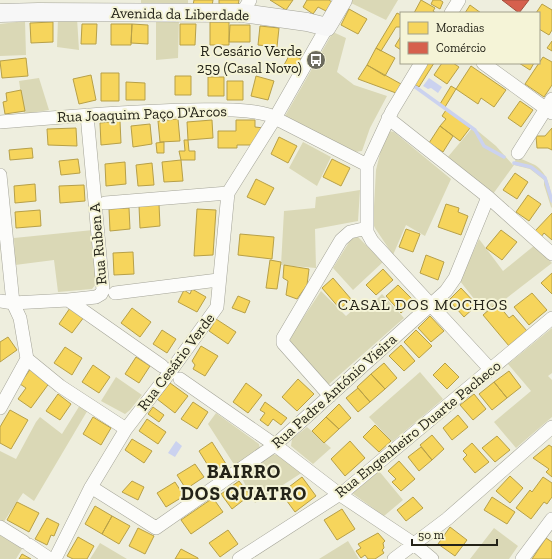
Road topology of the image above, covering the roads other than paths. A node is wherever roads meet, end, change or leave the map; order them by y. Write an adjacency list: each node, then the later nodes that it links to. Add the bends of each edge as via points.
1 (343, 0): 6 (street)
2 (459, 0): 4 (street)
3 (246, 6): 5 (street, Avenida da Liberdade); 6 (street, Avenida da Liberdade)
4 (453, 12)
5 (0, 14)
6 (327, 27): 11 (street, Rua Cesário Verde)
7 (420, 64): 12 (street)
8 (485, 64): 9 (street)
9 (550, 107): 14 (street)
10 (87, 115): 11 (street, Rua Joaquim Paço D'Arcos, via 223,110 261,113); 13 (street, Rua Joaquim Paço D'Arcos); 25 (street, Rua Ruben A, via 103,290 96,297)
11 (275, 118): 15 (street, Rua Joaquim Paço D'Arcos); 17 (street, Rua Cesário Verde)
12 (388, 118): 15 (street); 18 (street)
13 (0, 122)
14 (518, 153)
15 (367, 165): 20 (street)
16 (0, 175): 26 (street)
17 (228, 193): 19 (street); 22 (street, Rua Cesário Verde)
18 (488, 197): 21 (street); 27 (street, Rua Padre António Vieira, via 455,278)
19 (106, 203)
20 (367, 228): 27 (street, via 372,241); 32 (street, via 350,232 341,240 283,338 283,343)
21 (552, 254)
22 (218, 280): 23 (street); 31 (street, Rua Cesário Verde, via 216,307)
23 (115, 293)
24 (0, 300): 26 (street, Rua Ruben A)
25 (68, 300): 26 (street, Rua Ruben A); 31 (street)
26 (14, 303): 29 (street, via 20,318)
27 (431, 305): 30 (street); 32 (street, Rua Padre António Vieira)
28 (552, 318): 30 (street, Rua Engenheiro Duarte Pacheco)
29 (27, 359): 33 (street); 35 (street, via 60,386)
30 (490, 369): 38 (street, Rua Engenheiro Duarte Pacheco)
31 (170, 372): 35 (street, Rua Cesário Verde); 36 (street)
32 (330, 396): 36 (street, Rua Padre António Vieira)
33 (0, 408)
34 (552, 427): 41 (street, via 447,519)
35 (126, 429): 37 (street, Rua Cesário Verde)
36 (275, 445): 37 (street, Rua Padre António Vieira, via 156,528); 38 (street)
37 (91, 487): 43 (street, Rua Cesário Verde)
38 (339, 494): 41 (street); 44 (street, Rua Engenheiro Duarte Pacheco)
39 (552, 519): 47 (street)
40 (0, 527): 42 (street)
41 (414, 544): 45 (street); 46 (street)
42 (50, 559)
43 (55, 559)
44 (239, 559)
45 (394, 559)
46 (432, 559)
47 (522, 559)

